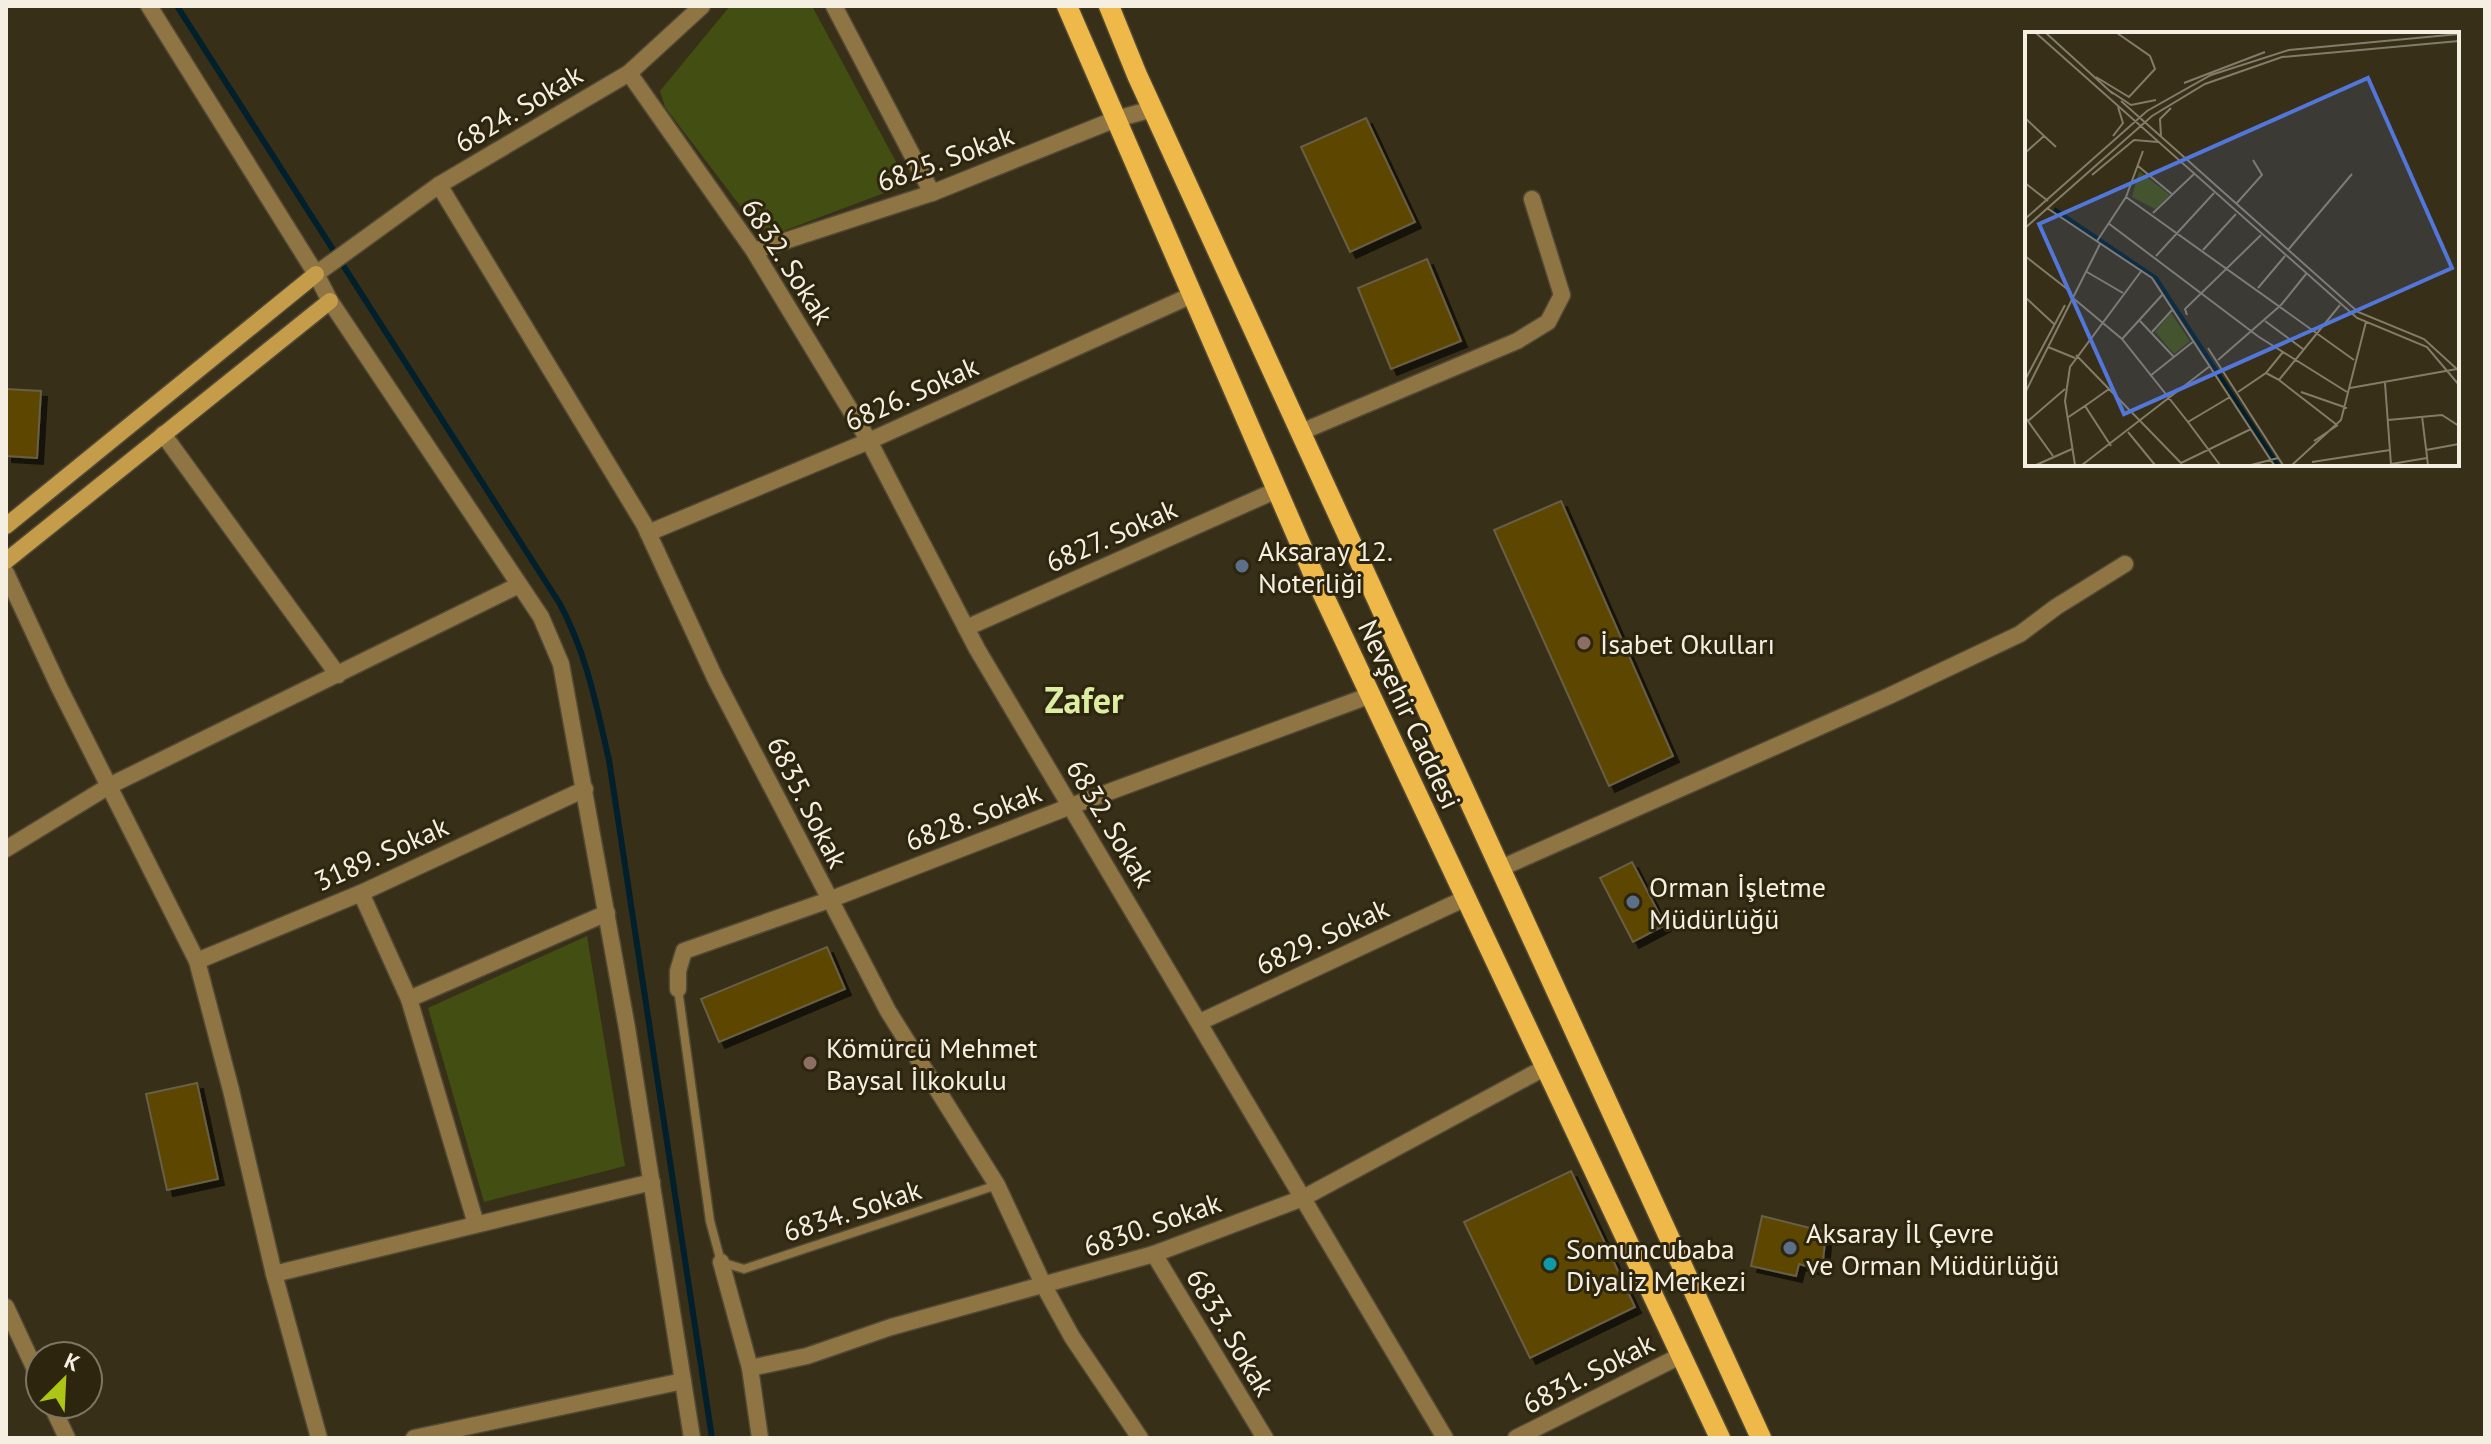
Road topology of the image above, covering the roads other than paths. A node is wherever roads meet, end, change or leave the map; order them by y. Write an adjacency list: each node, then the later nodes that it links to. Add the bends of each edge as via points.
1 (149, 6): 13 (street)
2 (702, 6): 6 (street, 6824. Sokak)
3 (834, 6): 10 (street)
4 (1067, 6): 8 (main road, Nevşehir Caddesi)
5 (1109, 6): 7 (main road, Nevşehir Caddesi)
6 (629, 73): 9 (street, 6824. Sokak); 12 (street, 6832. Sokak)
7 (1153, 109): 8 (street, 6825. Sokak); 16 (main road, Nevşehir Caddesi)
8 (1116, 119): 10 (street, 6825. Sokak); 14 (main road, Nevşehir Caddesi)
9 (439, 185): 13 (street, 6824. Sokak); 21 (street, 6835. Sokak)
10 (932, 193): 12 (street, 6825. Sokak)
11 (1532, 199): 16 (street, via 1562,295 1548,322 1517,341)
12 (754, 251): 18 (street, 6832. Sokak)
13 (323, 270): 15 (street); 20 (main road)
14 (1192, 295): 18 (street, 6826. Sokak); 19 (main road, Nevşehir Caddesi)
15 (330, 301): 17 (main road); 25 (street)
16 (1301, 432): 33 (main road, Nevşehir Caddesi)
17 (163, 434): 22 (main road); 27 (street)
18 (869, 441): 21 (street, 6826. Sokak); 26 (street, 6832. Sokak)
19 (1277, 490): 26 (street, 6827. Sokak); 28 (main road, Nevşehir Caddesi)
20 (7, 524)
21 (648, 533): 36 (street, 6835. Sokak, via 715,678)
22 (6, 561)
23 (2125, 564): 33 (street, via 2020,634)
24 (6, 573): 29 (street)
25 (519, 585): 27 (street); 30 (street, via 541,617 561,664)
26 (966, 628): 31 (street, 6832. Sokak)
27 (338, 675): 29 (street)
28 (1371, 695): 31 (street, 6828. Sokak); 35 (main road, Nevşehir Caddesi)
29 (109, 786): 32 (street); 38 (street)
30 (585, 789): 34 (street, 3189. Sokak); 37 (street)
31 (1071, 806): 36 (street, 6828. Sokak); 41 (street, 6832. Sokak)
32 (6, 849)
33 (1501, 868): 65 (main road, Nevşehir Caddesi)
34 (361, 893): 38 (street, 3189. Sokak); 40 (street)
35 (1466, 898): 41 (street, 6829. Sokak); 42 (main road, Nevşehir Caddesi)
36 (829, 900): 39 (street, 6828. Sokak, via 684,951); 44 (street, 6835. Sokak, via 888,1011)
37 (607, 913): 40 (street); 43 (street)
38 (197, 961): 49 (street)
39 (678, 989): 48 (lane, via 710,1221)
40 (409, 999): 46 (street)
41 (1200, 1022): 45 (street, 6832. Sokak)
42 (1546, 1067): 45 (street, 6830. Sokak); 53 (main road, Nevşehir Caddesi)
43 (652, 1182): 46 (street); 55 (street)
44 (997, 1185): 48 (lane, 6834. Sokak, via 744,1269); 50 (street, 6835. Sokak)
45 (1303, 1198): 47 (street, 6830. Sokak); 62 (street, 6832. Sokak)
46 (476, 1224): 49 (street)
47 (1154, 1254): 50 (street, 6830. Sokak); 61 (street, 6833. Sokak)
48 (721, 1262): 54 (street)
49 (274, 1274): 56 (street)
50 (1044, 1286): 54 (street, 6830. Sokak); 60 (street, 6835. Sokak)
51 (6, 1307): 52 (street)
52 (24, 1346)
53 (1682, 1355): 63 (street, 6831. Sokak); 64 (main road, Nevşehir Caddesi)
54 (750, 1368): 59 (street)
55 (683, 1381): 57 (street); 58 (street)
56 (319, 1438)
57 (414, 1438)
58 (692, 1438)
59 (760, 1438)
60 (1140, 1438)
61 (1265, 1438)
62 (1445, 1438)
63 (1516, 1438)
64 (1720, 1438)
65 (1761, 1438)

